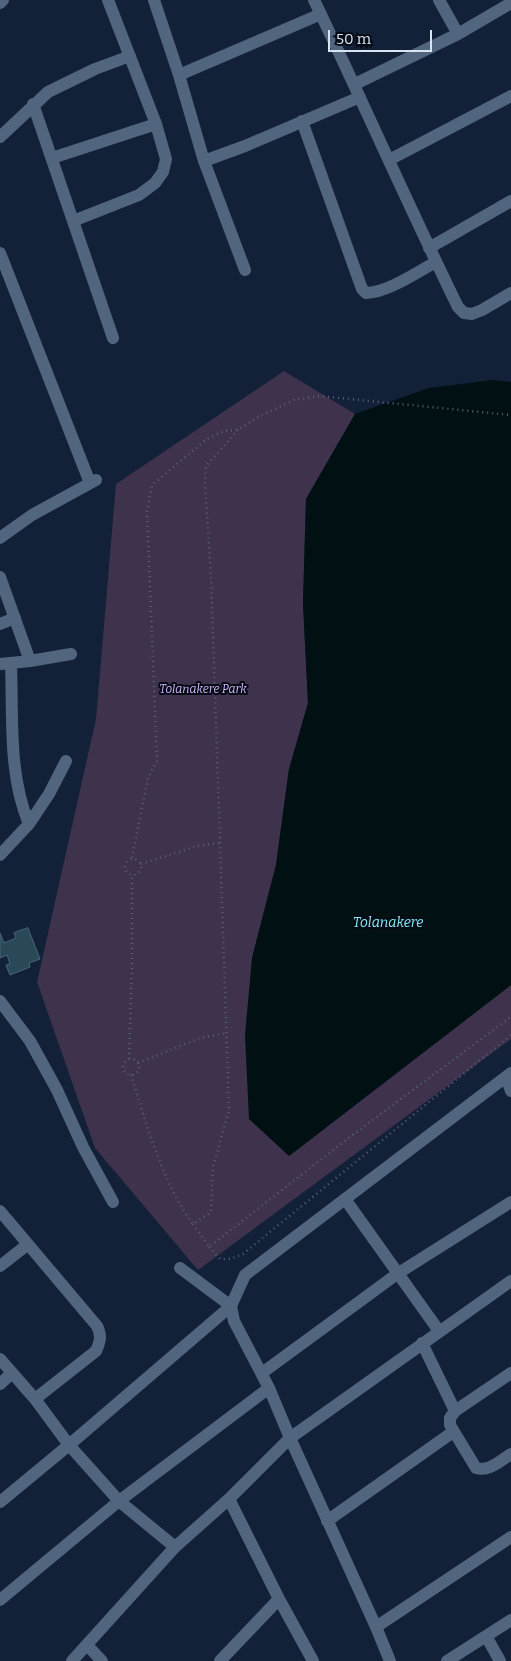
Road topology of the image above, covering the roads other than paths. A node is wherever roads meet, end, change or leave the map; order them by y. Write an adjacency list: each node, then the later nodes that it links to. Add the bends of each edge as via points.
1 (3, 0): 6 (street)
2 (108, 0): 10 (street)
3 (154, 0): 11 (street)
4 (314, 0): 8 (street)
5 (439, 0): 9 (street)
6 (0, 3)
7 (511, 3): 9 (street)
8 (321, 14): 11 (street); 12 (street)
9 (458, 34): 12 (street)
10 (130, 56): 15 (street, via 61,85); 17 (street)
11 (179, 75): 20 (street)
12 (355, 84): 14 (street)
13 (511, 96): 21 (street)
14 (360, 97): 16 (street); 21 (street)
15 (33, 104): 18 (street); 19 (street)
16 (302, 121): 20 (street); 26 (street, via 362,289 373,293)
17 (156, 124): 19 (street); 23 (street, via 166,159 164,172 155,183 139,195)
18 (0, 137)
19 (52, 158): 23 (street)
20 (204, 160): 27 (street)
21 (389, 160): 24 (street)
22 (511, 200): 24 (street)
23 (73, 221): 29 (street)
24 (429, 248): 26 (street)
25 (0, 253): 30 (street, via 93,482 32,515)
26 (436, 262): 28 (street, via 464,313 482,310)
27 (245, 270)
28 (511, 293)
29 (113, 338)
30 (0, 538)
31 (0, 577): 32 (street)
32 (15, 618): 33 (street); 35 (street)
33 (0, 624)
34 (72, 654): 35 (street)
35 (30, 661): 36 (street)
36 (5, 664): 38 (street, via 15,766 22,806)
37 (66, 761): 38 (street)
38 (29, 824): 39 (street)
39 (0, 854)
40 (0, 1001): 44 (street, via 30,1041)
41 (508, 1075): 42 (street); 43 (street)
42 (511, 1091)
43 (345, 1199): 50 (street); 52 (street, via 245,1275)
44 (113, 1202)
45 (511, 1202): 50 (street)
46 (0, 1212): 47 (street)
47 (27, 1245): 48 (street); 61 (street, via 100,1333 96,1351)
48 (0, 1266)
49 (180, 1268): 52 (street)
50 (397, 1274): 53 (street); 57 (street)
51 (511, 1281): 53 (street)
52 (231, 1306): 57 (street, via 234,1321); 65 (street)
53 (439, 1331): 54 (street)
54 (422, 1343): 62 (street); 64 (street)
55 (0, 1359): 58 (street)
56 (511, 1372): 62 (street)
57 (262, 1373): 60 (street)
58 (12, 1374): 59 (street); 61 (street)
59 (0, 1384)
60 (269, 1388): 64 (street); 68 (street)
61 (35, 1399): 65 (street)
62 (455, 1411): 63 (street, via 450,1418)
63 (453, 1432): 66 (street, via 476,1468 490,1468); 70 (street)
64 (290, 1438): 67 (street); 70 (street)
65 (69, 1445): 68 (street); 69 (street)
66 (511, 1454)
67 (229, 1499): 72 (street); 74 (street)
68 (119, 1501): 72 (street); 73 (street)
69 (0, 1502)
70 (327, 1521): 76 (street)
71 (511, 1537): 76 (street)
72 (175, 1547): 78 (street)
73 (0, 1600)
74 (279, 1600): 81 (street); 82 (street)
75 (511, 1620): 77 (street)
76 (376, 1627): 83 (street)
77 (486, 1636): 84 (street); 85 (street)
78 (87, 1645): 79 (street); 80 (street)
79 (72, 1661)
80 (102, 1661)
81 (220, 1661)
82 (313, 1661)
83 (390, 1661)
84 (447, 1661)
85 (500, 1661)

